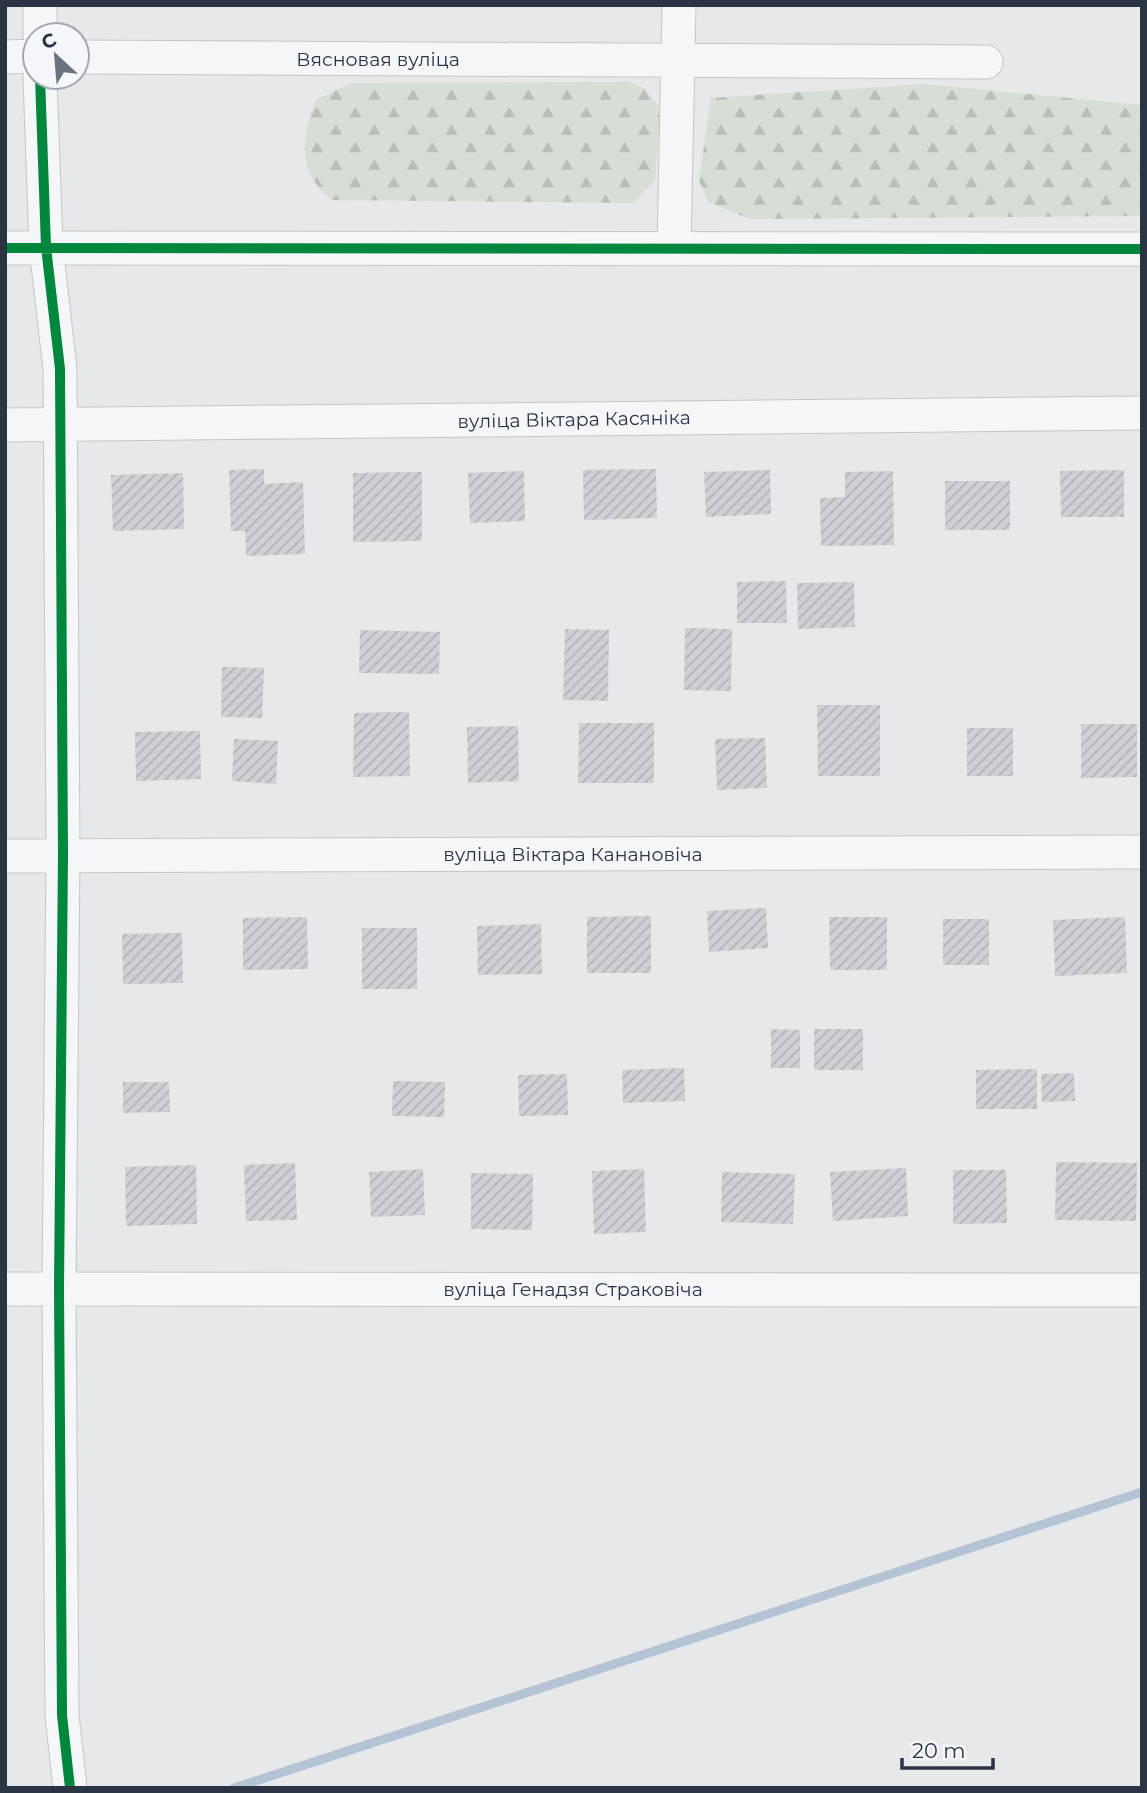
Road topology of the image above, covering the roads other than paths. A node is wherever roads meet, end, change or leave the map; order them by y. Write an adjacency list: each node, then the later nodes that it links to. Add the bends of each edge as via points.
1 (679, 5): 3 (street)
2 (91, 57): 3 (street, Вясновая вуліца)
3 (679, 61): 4 (street, Вясновая вуліца); 7 (street)
4 (986, 62)
5 (40, 91): 6 (street)
6 (46, 247): 7 (street); 8 (street); 12 (street, via 60,369)
7 (674, 247): 9 (street)
8 (5, 248)
9 (1142, 249)
10 (1142, 413): 12 (street, вуліца Віктара Касяніка)
11 (5, 425): 12 (street, вуліца Віктара Касяніка)
12 (60, 425): 14 (street)
13 (1142, 852): 14 (street, вуліца Віктара Канановіча)
14 (63, 854): 15 (street, вуліца Віктара Канановіча); 17 (street)
15 (5, 856)
16 (5, 1289): 17 (street, вуліца Генадзя Страковіча)
17 (59, 1289): 18 (street, вуліца Генадзя Страковіча); 19 (street, via 62,1715)
18 (1142, 1290)
19 (70, 1788)

